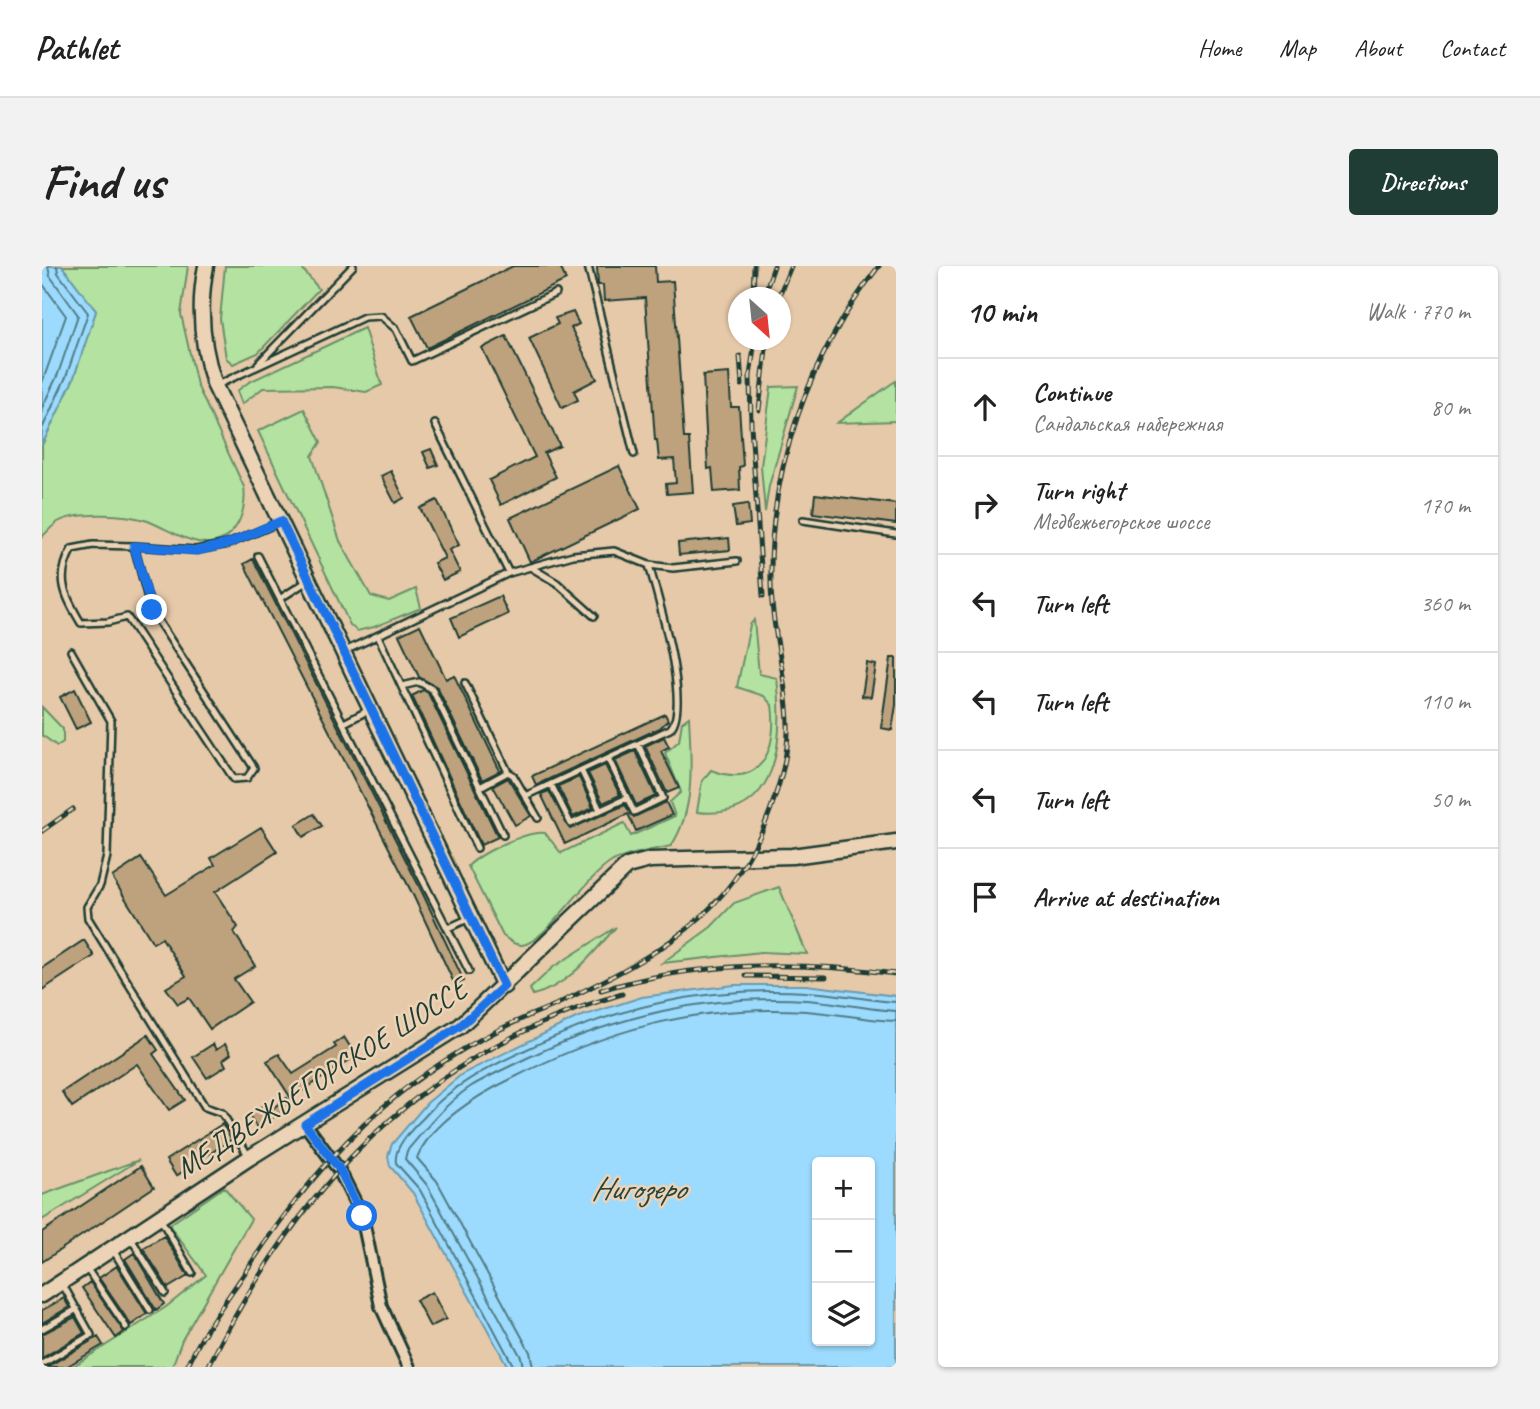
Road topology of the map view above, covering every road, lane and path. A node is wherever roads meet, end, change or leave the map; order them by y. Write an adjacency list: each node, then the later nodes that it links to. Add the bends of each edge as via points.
1 (206, 266): 6 (street, via 204,344)
2 (353, 266): 5 (lane)
3 (588, 266): 8 (lane)
4 (556, 293): 5 (lane, via 412,361 396,329 381,316 363,317)
5 (254, 367): 6 (lane)
6 (215, 386): 10 (street)
7 (435, 424): 17 (lane)
8 (634, 454)
9 (803, 520): 11 (lane)
10 (281, 521): 12 (lane, via 228,544 197,551); 18 (street)
11 (896, 534)
12 (134, 546): 12 (lane, via 152,610 254,768 247,778 234,779 127,617 81,623 68,601 61,577 72,549)
13 (258, 556): 19 (lane)
14 (737, 561): 15 (lane, via 673,568)
15 (649, 565): 16 (lane, via 614,551 573,555); 28 (lane, via 678,701 676,723)
16 (532, 568): 17 (lane); 20 (lane)
17 (509, 573): 21 (lane)
18 (309, 580): 19 (lane); 23 (street)
19 (281, 598): 27 (lane)
20 (594, 616)
21 (378, 636): 23 (lane); 25 (lane)
22 (71, 650): 46 (lane, via 111,722 107,856 100,885 87,907 88,918 205,1107 222,1113)
23 (342, 653): 26 (street)
24 (465, 683): 31 (lane)
25 (402, 686): 33 (lane, via 419,682 432,689); 40 (lane)
26 (371, 709): 27 (lane); 41 (street)
27 (344, 723): 42 (lane)
28 (638, 744): 29 (lane); 35 (lane, via 663,798 634,812)
29 (608, 758): 30 (lane); 35 (lane)
30 (581, 771): 32 (lane); 36 (lane)
31 (508, 772): 33 (lane); 34 (lane)
32 (551, 784): 34 (lane); 36 (lane, via 571,824)
33 (480, 787): 38 (lane)
34 (526, 796): 37 (lane)
35 (627, 798): 36 (lane)
36 (600, 810)
37 (538, 818)
38 (503, 835)
39 (896, 842): 44 (street, МЕДВЕЖЬЕГОРСКОЕ ШОССЕ, via 792,856 650,860 626,866)
40 (477, 848)
41 (470, 918): 42 (lane); 44 (street)
42 (448, 928): 43 (lane)
43 (469, 971)
44 (504, 986): 45 (street, МЕДВЕЖЬЕГОРСКОЕ ШОССЕ, via 460,1026)
45 (305, 1124): 46 (street, МЕДВЕЖЬЕГОРСКОЕ ШОССЕ); 60 (street, via 340,1170 362,1216 381,1306)
46 (250, 1158): 47 (street, МЕДВЕЖЬЕГОРСКОЕ ШОССЕ)
47 (159, 1217): 48 (street, МЕДВЕЖЬЕГОРСКОЕ ШОССЕ); 51 (lane)
48 (130, 1236): 49 (street, МЕДВЕЖЬЕГОРСКОЕ ШОССЕ); 53 (lane)
49 (111, 1248): 50 (street, МЕДВЕЖЬЕГОРСКОЕ ШОССЕ); 56 (lane)
50 (85, 1267): 52 (street, МЕДВЕЖЬЕГОРСКОЕ ШОССЕ); 57 (lane)
51 (192, 1273)
52 (61, 1282): 54 (street, МЕДВЕЖЬЕГОРСКОЕ ШОССЕ); 55 (lane)
53 (166, 1293)
54 (42, 1295)
55 (77, 1309): 58 (lane); 59 (lane, via 92,1335)
56 (150, 1310)
57 (126, 1328)
58 (42, 1329)
59 (42, 1364)
60 (409, 1367)

